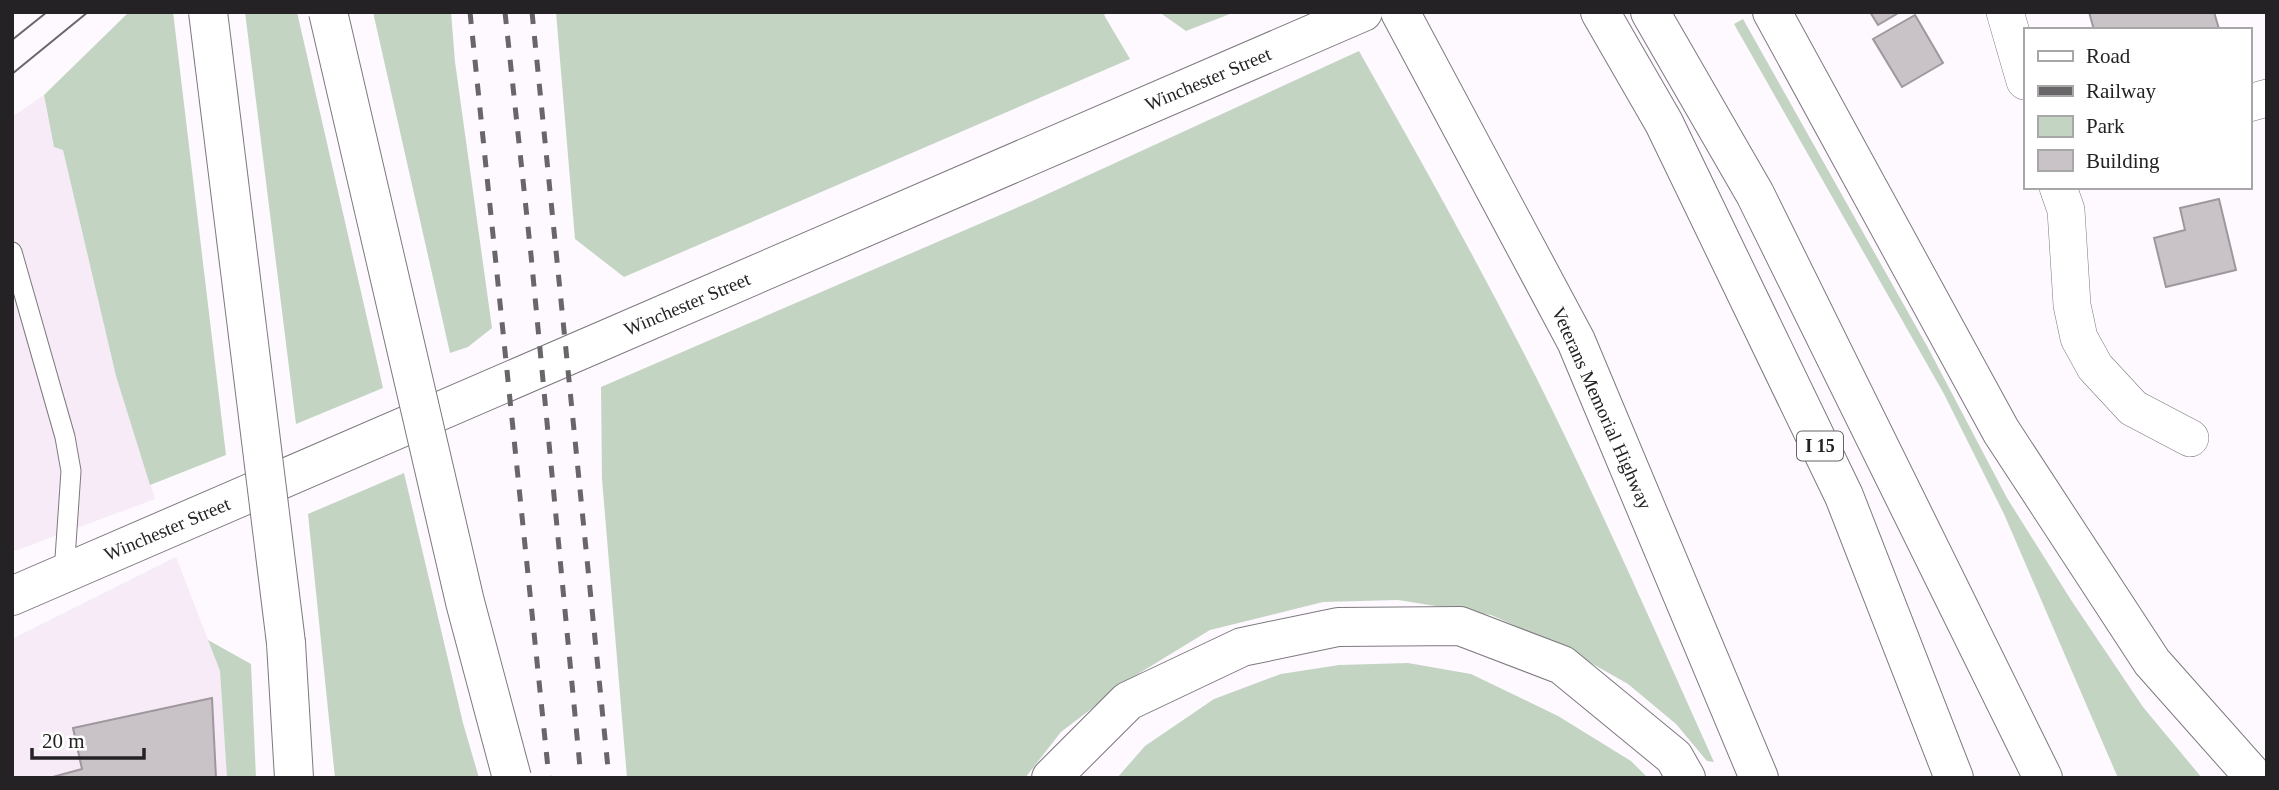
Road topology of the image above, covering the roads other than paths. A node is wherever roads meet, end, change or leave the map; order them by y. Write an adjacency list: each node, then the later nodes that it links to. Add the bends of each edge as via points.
1 (208, 12): 15 (main road, bridge, via 286,643)
2 (328, 12): 16 (main road, bridge, via 465,602)
3 (1363, 12): 13 (main road, Winchester Street)
4 (1400, 12): 19 (main road, Veterans Memorial Highway, via 1576,341)
5 (1600, 12): 20 (main road, I 15, via 1664,123 1844,496)
6 (1650, 12): 21 (main road, via 1755,194)
7 (2005, 12): 9 (street)
8 (1780, 27): 22 (main road, via 2001,431 2152,662)
9 (2024, 78)
10 (2059, 189): 12 (street, via 2066,210 2071,305 2079,338 2095,367 2133,408)
11 (12, 252): 13 (lane, via 71,471)
12 (2190, 438)
13 (64, 573): 14 (main road, Winchester Street)
14 (12, 596)
15 (294, 778)
16 (512, 778)
17 (1052, 778): 18 (main road, via 1128,701 1242,646 1338,627 1460,625 1562,665 1674,757)
18 (1686, 778)
19 (1759, 778)
20 (1954, 778)
21 (2043, 778)
22 (2255, 778)

